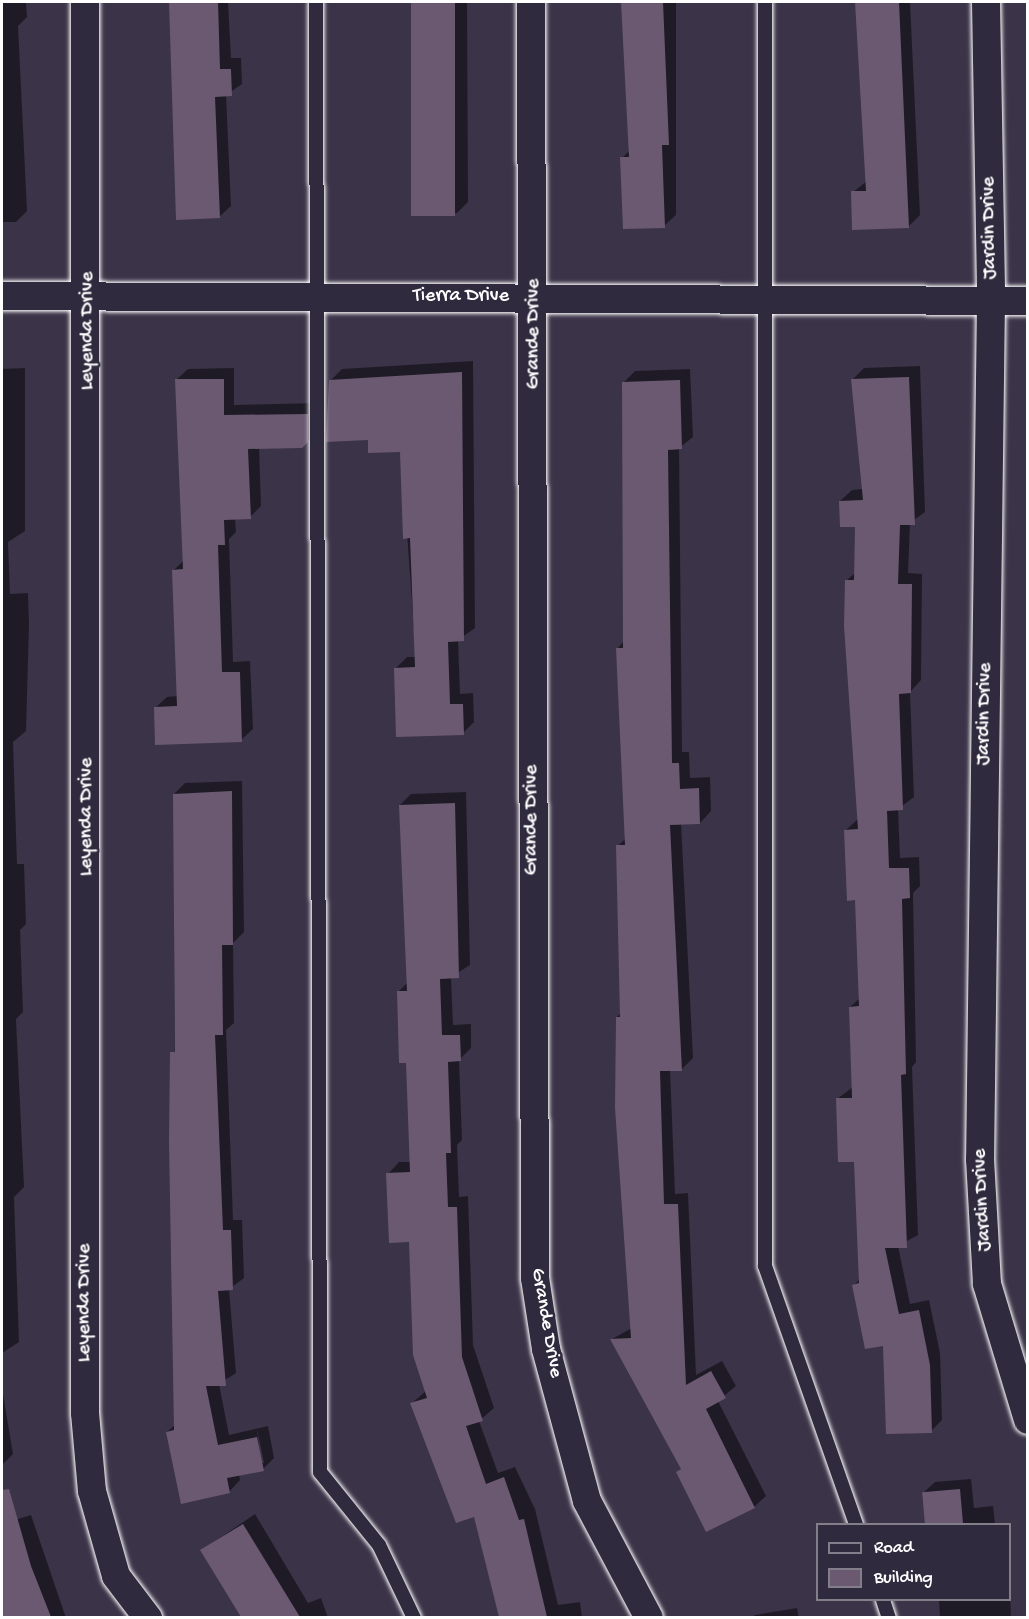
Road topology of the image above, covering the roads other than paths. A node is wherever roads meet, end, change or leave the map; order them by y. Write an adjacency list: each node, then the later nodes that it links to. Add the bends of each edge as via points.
1 (85, 2): 6 (street, Leyenda Drive)
2 (316, 2): 7 (lane)
3 (531, 2): 9 (street, Grande Drive)
4 (765, 2): 10 (lane)
5 (986, 2): 11 (street, Jardin Drive)
6 (88, 295): 7 (street, Tierra Drive); 8 (street, Tierra Drive); 16 (street, Leyenda Drive, via 85,1413 92,1491 116,1576)
7 (320, 295): 9 (street, Tierra Drive); 17 (lane, via 320,1472 379,1545)
8 (2, 296)
9 (535, 296): 10 (street, Tierra Drive); 18 (street, Grande Drive, via 535,1278 546,1349 587,1501)
10 (769, 298): 11 (street, Tierra Drive); 14 (lane, via 765,1266)
11 (991, 301): 12 (street, Tierra Drive); 13 (street, Jardin Drive, via 980,1159 987,1284)
12 (1028, 301)
13 (1028, 1420)
14 (856, 1523)
15 (884, 1601): 19 (lane)
16 (148, 1617)
17 (414, 1617)
18 (650, 1617)
19 (888, 1617)

